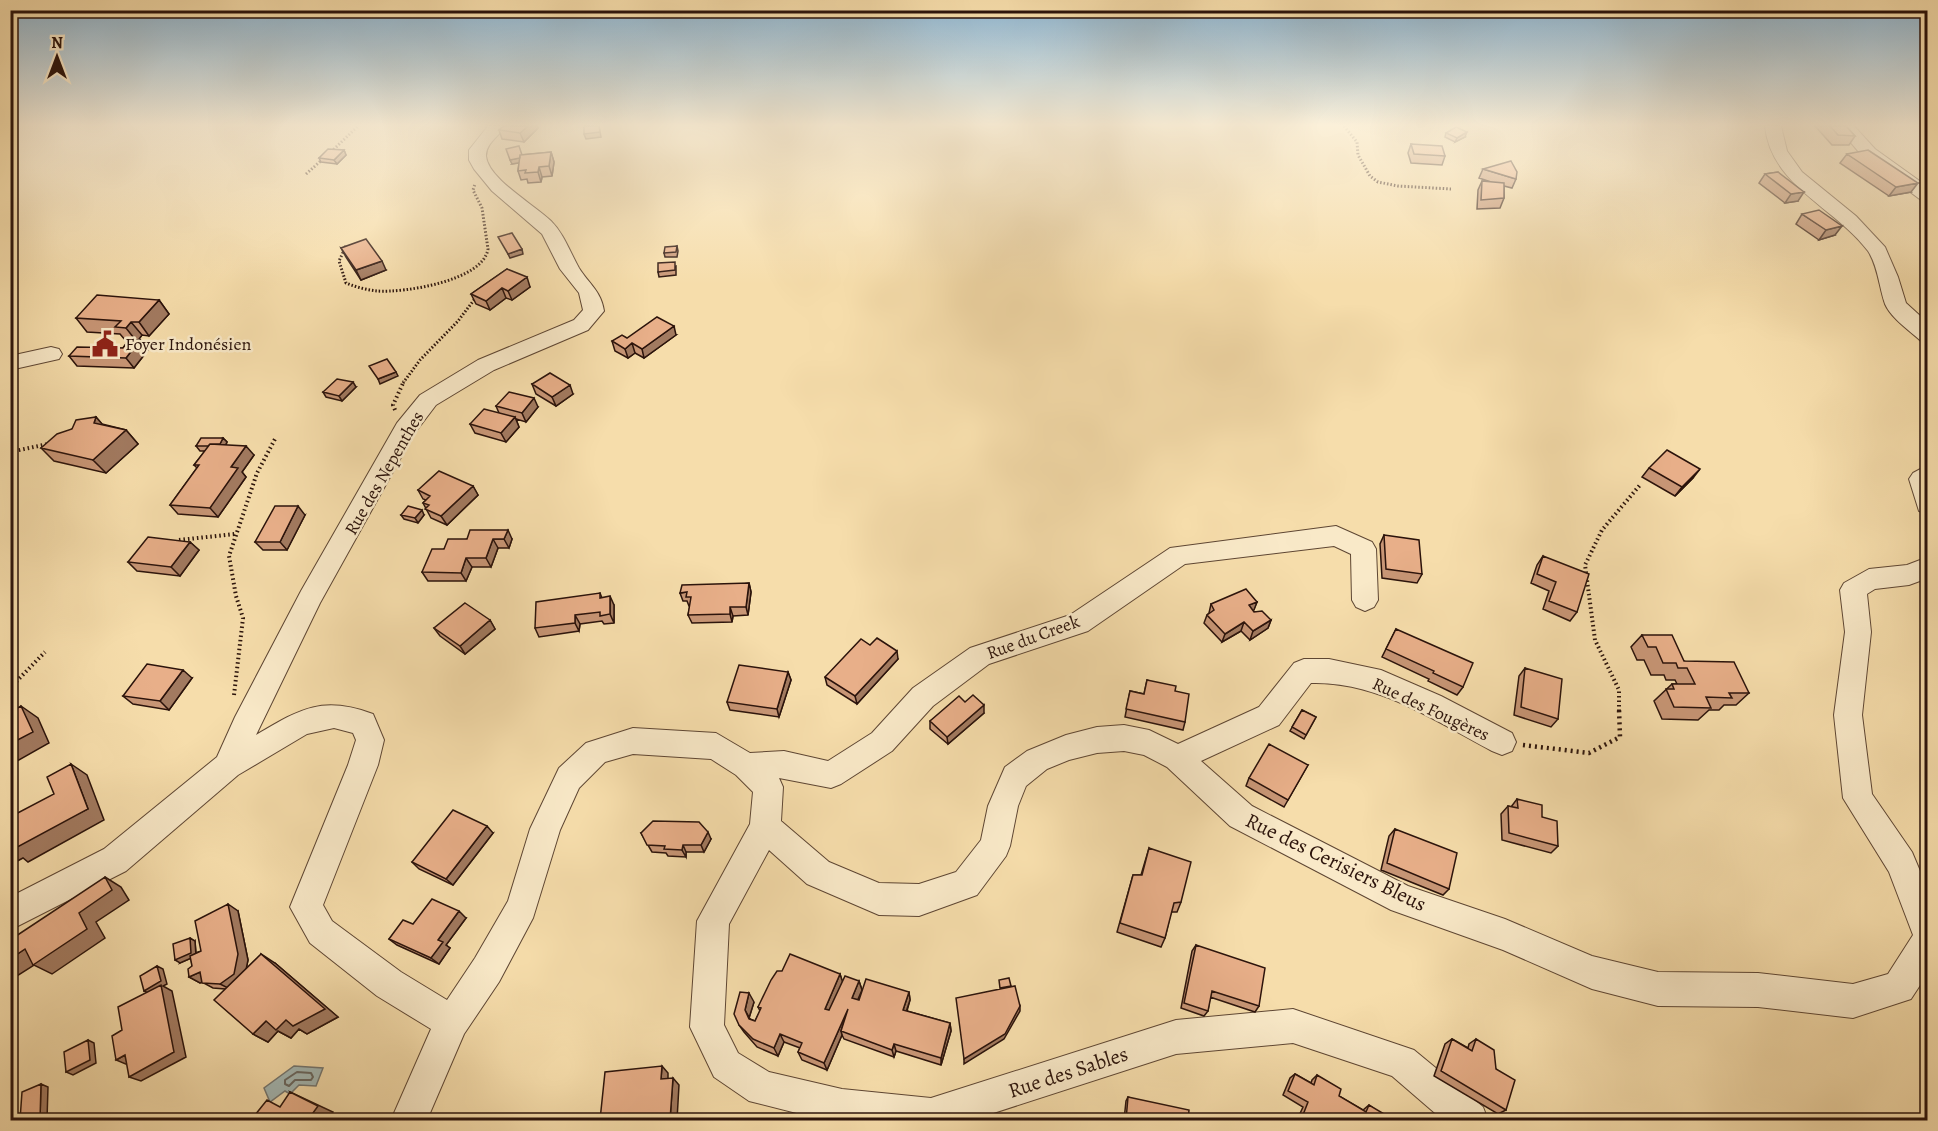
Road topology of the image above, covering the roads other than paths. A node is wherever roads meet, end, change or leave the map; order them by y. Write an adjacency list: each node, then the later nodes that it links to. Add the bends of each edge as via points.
1 (493, 179): 14 (street, Rue des Nepenthes, via 545,226 562,248 570,269 593,295 594,311 581,325 486,366 428,400 405,429 310,598)
2 (1799, 179): 5 (street, via 1849,220 1878,251 1896,304)
3 (1904, 179): 4 (street)
4 (1928, 196)
5 (1928, 336)
6 (51, 354): 7 (street)
7 (10, 363)
8 (1928, 474): 9 (street, via 1921,479)
9 (1928, 505)
10 (1928, 567): 18 (street, via 1909,575 1869,579 1853,590 1858,632 1848,715 1858,798 1901,862)
11 (1365, 600): 15 (street, Rue du Creek, via 1363,549 1336,536 1179,555 1079,623 980,656 923,697 882,742 831,775 784,764)
12 (1502, 742): 13 (street, Rue des Fougères, via 1360,675 1323,669 1304,671 1269,716)
13 (1177, 758): 16 (street, Rue des Cerisiers Bleus, via 1149,743 1124,738 1097,740 1036,760 1015,777 1003,806 995,846 966,884 919,900 879,899 818,873); 19 (street, Rue des Cerisiers Bleus, via 1241,816 1402,899 1505,935 1592,972 1658,989 1758,990 1853,1001 1899,987)
14 (228, 766): 17 (street, via 115,860); 20 (street, via 301,723 334,716 363,723 370,740 363,765 306,907 321,932 389,984)
15 (746, 766): 16 (street, via 768,787); 20 (street, via 716,746 633,741 596,752 569,777 545,829 522,907)
16 (765, 827): 22 (street, Rue des Sables, via 713,921 707,1028 726,1065 762,1088 842,1107 930,1116 1176,1037 1293,1026 1401,1062)
17 (10, 914)
18 (1928, 930)
19 (1928, 942)
20 (452, 1022): 21 (street)
21 (409, 1120)
22 (1470, 1120)

